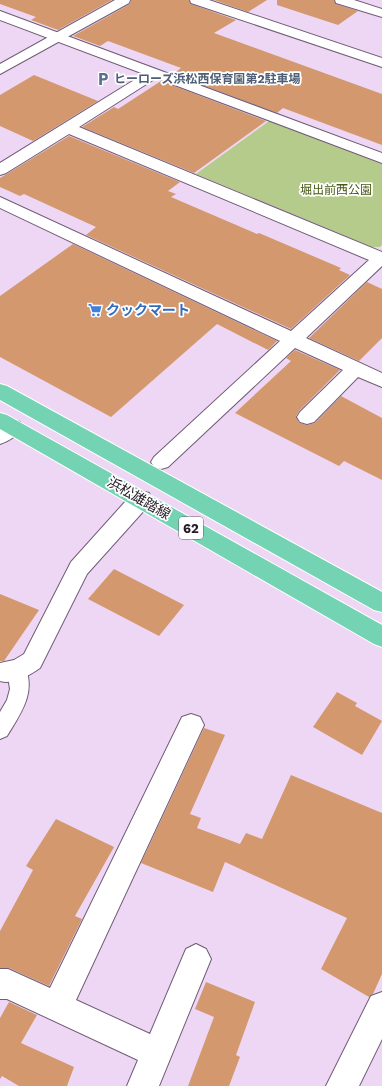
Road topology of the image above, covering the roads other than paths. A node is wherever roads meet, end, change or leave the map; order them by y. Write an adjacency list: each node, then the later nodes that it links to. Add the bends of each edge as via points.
1 (124, 0): 6 (street)
2 (196, 0): 7 (street)
3 (341, 0): 4 (street)
4 (382, 13)
5 (0, 15): 6 (street)
6 (59, 37): 8 (street); 9 (street)
7 (382, 63)
8 (0, 70)
9 (155, 73): 10 (street); 11 (street)
10 (68, 128): 12 (street); 14 (street)
11 (382, 158)
12 (0, 170)
13 (0, 202): 15 (street)
14 (382, 258): 15 (street)
15 (293, 340): 16 (street); 21 (street)
16 (355, 369): 17 (street); 19 (street)
17 (382, 381)
18 (0, 391): 23 (main road, 浜松雄踏線 / 62)
19 (307, 417)
20 (4, 428): 22 (main road, 浜松雄踏線 / 62)
21 (161, 462)
22 (141, 500): 24 (main road, 浜松雄踏線 / 62); 25 (street, via 79,568 32,661)
23 (382, 603)
24 (382, 637)
25 (11, 671): 27 (lane, via 20,689 17,702)
26 (191, 725): 30 (street)
27 (0, 730)
28 (196, 960): 32 (street)
29 (0, 984): 30 (street, via 8,984)
30 (57, 1007): 32 (street)
31 (382, 1007): 34 (street)
32 (157, 1053): 33 (street)
33 (143, 1086)
34 (342, 1086)

